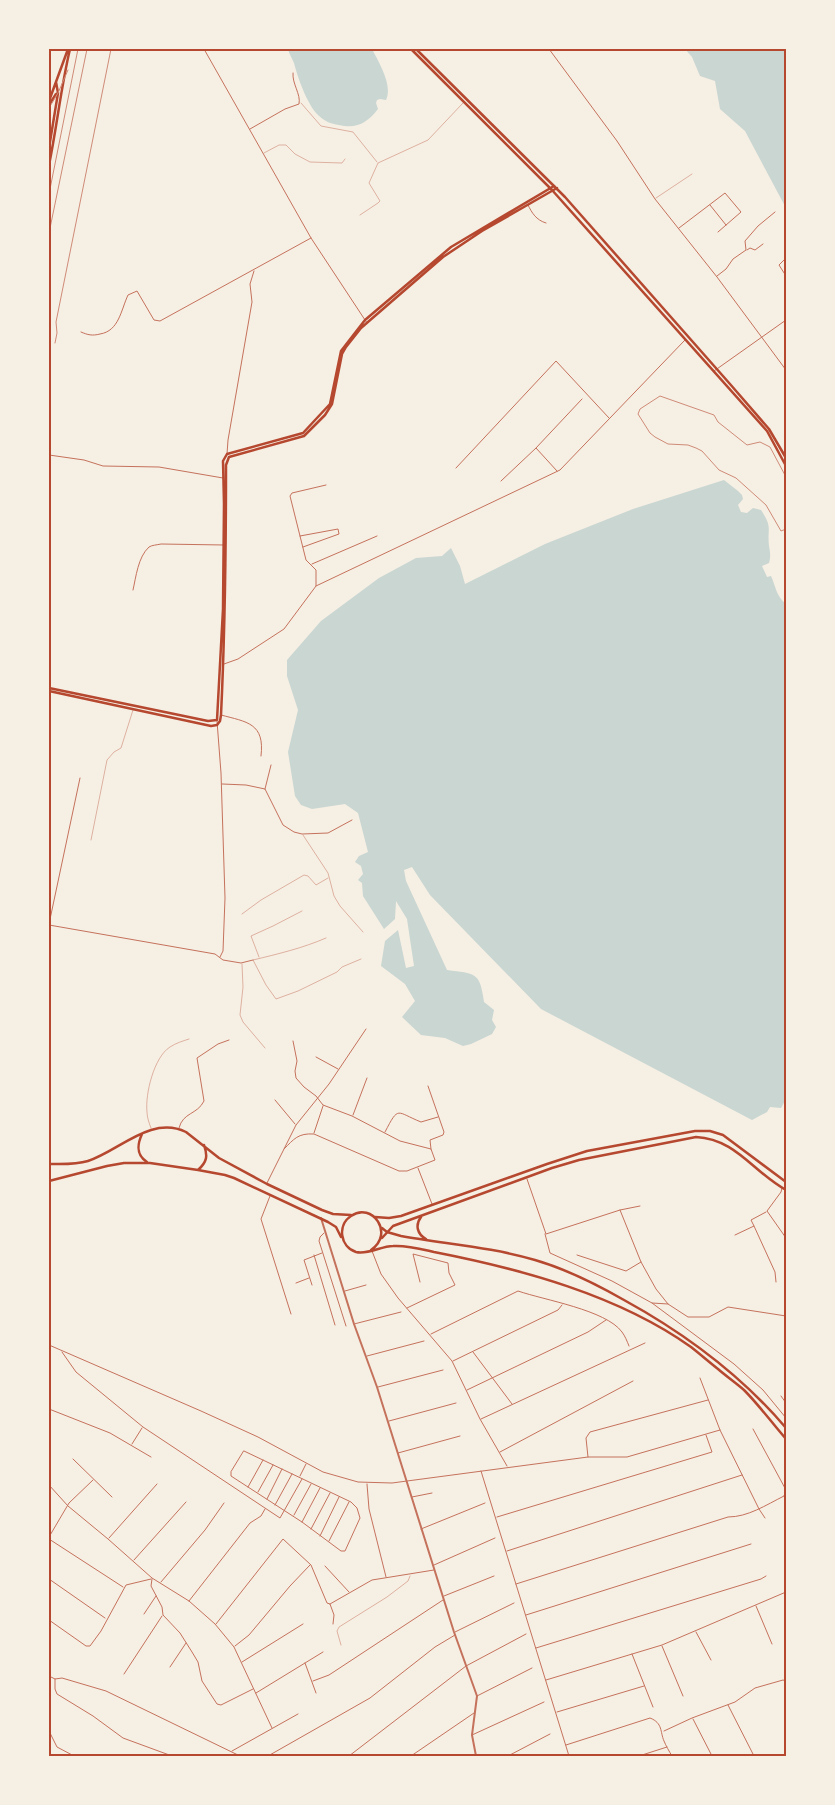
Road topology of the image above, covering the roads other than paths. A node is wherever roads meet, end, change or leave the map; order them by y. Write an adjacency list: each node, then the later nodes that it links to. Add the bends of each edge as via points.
1 (69, 49): 7 (main road); 8 (main road)
2 (204, 49): 13 (street)
3 (410, 49): 11 (main road)
4 (416, 49): 20 (main road)
5 (549, 49): 22 (street, via 618,141)
6 (293, 73): 10 (street)
7 (56, 82): 8 (main road); 9 (main road); 12 (main road)
8 (62, 84): 9 (main road); 18 (main road)
9 (57, 94): 12 (main road); 14 (main road)
10 (300, 102): 13 (street); 17 (lane, via 321,126 353,132)
11 (464, 102): 17 (lane, via 428,140); 21 (main road)
12 (49, 103)
13 (249, 129): 15 (street)
14 (49, 148)
15 (263, 154): 16 (lane, via 279,145 286,145 295,154 314,163 342,163); 31 (street)
16 (345, 159)
17 (378, 163): 26 (lane, via 369,183 380,201)
18 (49, 165)
19 (692, 174): 22 (lane)
20 (555, 187): 21 (main road); 43 (main road)
21 (551, 189): 23 (main road); 42 (main road)
22 (654, 199): 29 (street)
23 (527, 203): 27 (street, via 532,214); 39 (main road, via 451,247)
24 (709, 204): 28 (street); 28 (street, via 724,193 740,211); 29 (street)
25 (776, 212): 33 (street, via 745,241)
26 (360, 215)
27 (546, 223)
28 (726, 225): 30 (street)
29 (678, 229): 36 (street)
30 (718, 232)
31 (311, 238): 35 (street); 39 (street)
32 (763, 244): 33 (street, via 755,250)
33 (746, 250): 36 (street)
34 (786, 258): 37 (street, via 779,265)
35 (255, 271): 40 (street, via 156,322 137,292 128,295 112,330 93,336); 49 (street, via 250,282 252,296)
36 (717, 276): 41 (street)
37 (786, 276)
38 (786, 320): 41 (street)
39 (366, 321): 49 (main road, via 341,351 330,404 303,433); 65 (main road, via 346,347 332,404 304,436 227,460)
40 (81, 332)
41 (761, 337): 43 (street); 44 (street)
42 (686, 340): 45 (main road); 47 (street)
43 (718, 369): 45 (street); 51 (main road, via 769,429)
44 (786, 370)
45 (713, 372): 52 (main road, via 767,431)
46 (582, 400): 48 (street)
47 (610, 418): 53 (street, via 556,361); 54 (street)
48 (536, 448): 54 (street); 56 (street)
49 (227, 454): 55 (main road, via 223,461)
50 (49, 455): 55 (street, via 103,466 159,467)
51 (786, 458)
52 (786, 466)
53 (456, 468)
54 (557, 472): 63 (street)
55 (224, 478): 60 (main road)
56 (502, 481)
57 (326, 485): 58 (street, via 291,495)
58 (300, 536): 61 (street); 61 (street, via 338,529 339,534)
59 (376, 536): 62 (street)
60 (224, 545): 64 (street, via 152,546 140,563); 68 (main road)
61 (302, 547): 62 (street)
62 (311, 565): 63 (street, via 316,570)
63 (316, 586): 65 (street, via 284,629)
64 (134, 590)
65 (223, 665): 68 (main road)
66 (49, 689): 67 (main road)
67 (134, 707): 69 (main road); 70 (main road); 78 (lane, via 121,748 107,760)
68 (220, 715): 69 (main road); 70 (main road); 71 (street, via 250,722 255,727 261,735)
69 (217, 720): 70 (street)
70 (218, 725): 74 (street)
71 (260, 756)
72 (271, 765): 75 (street)
73 (80, 778): 82 (street)
74 (222, 784): 75 (street); 85 (street, via 225,898)
75 (264, 789): 77 (street, via 287,830)
76 (352, 820): 77 (street, via 328,833)
77 (302, 834): 79 (lane)
78 (91, 840)
79 (330, 878): 81 (lane, via 316,885 304,875); 83 (lane, via 340,906)
80 (302, 911): 86 (lane, via 251,936)
81 (242, 914)
82 (49, 925): 85 (street)
83 (363, 932)
84 (326, 938): 86 (lane)
85 (220, 957): 89 (street)
86 (260, 959): 88 (lane)
87 (361, 959): 88 (lane, via 276,999)
88 (253, 960): 89 (street)
89 (242, 963): 94 (lane, via 240,1015)
90 (366, 1029): 96 (street)
91 (189, 1039): 106 (lane, via 169,1047 148,1087 146,1113)
92 (229, 1040): 105 (street, via 197,1058 204,1101 199,1109 183,1118)
93 (292, 1042): 99 (street, via 297,1061 294,1074)
94 (265, 1048)
95 (316, 1057): 96 (street)
96 (338, 1070): 99 (street)
97 (367, 1078): 102 (street)
98 (428, 1086): 103 (street)
99 (318, 1098): 101 (street); 104 (street)
100 (275, 1100): 104 (street)
101 (323, 1106): 102 (street); 109 (street)
102 (352, 1116): 107 (street)
103 (438, 1117): 107 (street, via 421,1122 402,1112 397,1113); 112 (street, via 444,1133 430,1140)
104 (296, 1125): 111 (street)
105 (179, 1128): 106 (main road); 110 (main road)
106 (151, 1130): 108 (main road)
107 (385, 1132): 112 (street, via 400,1141)
108 (143, 1133): 115 (main road, via 138,1143 139,1153); 116 (main road, via 89,1160 71,1165)
109 (314, 1134): 111 (street, via 298,1136); 117 (street, via 390,1168 407,1171)
110 (204, 1145): 119 (main road, via 207,1157); 125 (main road, via 233,1166)
111 (284, 1149): 125 (street)
112 (431, 1149): 117 (street, via 434,1161)
113 (743, 1149): 114 (main road); 120 (main road, via 723,1134 695,1131 588,1151); 124 (main road)
114 (739, 1154): 122 (main road, via 720,1141 696,1137 587,1158); 126 (main road)
115 (150, 1163): 119 (main road); 123 (main road, via 107,1166)
116 (49, 1164)
117 (418, 1168): 129 (street)
118 (49, 1170): 121 (main road)
119 (198, 1170): 128 (main road, via 225,1175)
120 (524, 1172): 122 (main road); 129 (main road)
121 (49, 1175)
122 (526, 1177): 131 (main road); 142 (street)
123 (49, 1181)
124 (786, 1182)
125 (267, 1184): 134 (main road, via 322,1210)
126 (782, 1187): 127 (main road); 133 (street)
127 (786, 1190)
128 (270, 1196): 137 (main road); 165 (street, via 261,1219)
129 (432, 1204): 131 (main road); 136 (main road, via 395,1217)
130 (640, 1206): 132 (street)
131 (434, 1210): 135 (main road)
132 (620, 1210): 142 (street); 152 (street)
133 (767, 1211): 138 (street, via 751,1220); 144 (street)
134 (352, 1215): 136 (main road, via 365,1213); 145 (main road, via 343,1226)
135 (422, 1215): 140 (main road, via 393,1226); 146 (main road, via 418,1231)
136 (375, 1217): 139 (main road)
137 (321, 1218): 141 (street); 145 (main road, via 336,1227)
138 (754, 1226): 143 (street); 155 (street, via 775,1272)
139 (381, 1228): 140 (main road); 147 (main road)
140 (387, 1232): 146 (main road); 147 (main road)
141 (325, 1233): 149 (street, via 319,1239); 159 (street)
142 (545, 1234): 161 (street, via 550,1253 612,1281)
143 (735, 1235)
144 (786, 1238)
145 (343, 1240): 148 (main road, via 356,1252)
146 (430, 1241): 196 (main road, via 534,1260 582,1277 673,1328 752,1392)
147 (378, 1244): 148 (main road)
148 (371, 1250): 163 (street, via 381,1274); 201 (main road, via 403,1246 444,1254 545,1279 636,1314 691,1348 743,1390)
149 (323, 1252): 150 (street); 170 (street)
150 (314, 1255): 153 (street, via 304,1260); 169 (street)
151 (577, 1255): 152 (street, via 626,1270)
152 (641, 1262): 162 (street)
153 (310, 1278): 156 (street); 157 (street)
154 (420, 1282): 163 (street, via 413,1254 448,1263 455,1285)
155 (776, 1282)
156 (296, 1283)
157 (312, 1285)
158 (366, 1285): 159 (street)
159 (344, 1291): 168 (street)
160 (563, 1304): 167 (street); 171 (street, via 518,1291); 177 (street, via 558,1310)
161 (652, 1304): 162 (street); 192 (street, via 734,1364 763,1390)
162 (668, 1304): 166 (street, via 688,1317 709,1317 728,1307)
163 (407, 1308): 171 (street)
164 (401, 1312): 168 (street)
165 (291, 1314)
166 (786, 1316)
167 (606, 1320): 175 (street, via 622,1332); 181 (street)
168 (354, 1324): 178 (street)
169 (335, 1325)
170 (346, 1326)
171 (430, 1334): 179 (street)
172 (424, 1341): 178 (street)
173 (645, 1343): 190 (street)
174 (49, 1345): 176 (street)
175 (629, 1346)
176 (61, 1351): 195 (street, via 76,1372); 210 (street, via 201,1410)
177 (473, 1352): 179 (street); 181 (street)
178 (366, 1356): 184 (street)
179 (452, 1361): 185 (street)
180 (443, 1370): 184 (street)
181 (493, 1378): 185 (street); 190 (street)
182 (700, 1378): 187 (street)
183 (633, 1381): 203 (street)
184 (377, 1387): 194 (street)
185 (466, 1391): 193 (street)
186 (781, 1396): 188 (street)
187 (708, 1400): 198 (street); 205 (street, via 590,1432 586,1438)
188 (786, 1402)
189 (456, 1403): 194 (street)
190 (512, 1404): 193 (street)
191 (49, 1409): 202 (street)
192 (786, 1418)
193 (480, 1419): 203 (street)
194 (387, 1422): 204 (street)
195 (142, 1427): 202 (street); 239 (street)
196 (786, 1428)
197 (753, 1429): 228 (street)
198 (720, 1430): 199 (street); 215 (street)
199 (705, 1434): 205 (street, via 627,1457); 243 (street, via 712,1452)
200 (460, 1436): 204 (street)
201 (786, 1439)
202 (131, 1444): 206 (street)
203 (500, 1452): 211 (street)
204 (398, 1453): 218 (street)
205 (588, 1456): 211 (street)
206 (151, 1457)
207 (73, 1459): 217 (street)
208 (263, 1459): 209 (street); 223 (street); 223 (street, via 244,1450 231,1472 231,1476)
209 (273, 1464): 212 (street); 226 (street)
210 (307, 1464): 216 (street); 220 (street, via 336,1476)
211 (507, 1467): 213 (street)
212 (283, 1469): 214 (street); 232 (street)
213 (481, 1471): 218 (street); 243 (street)
214 (292, 1474): 216 (street); 237 (street)
215 (742, 1475): 240 (street); 256 (street)
216 (301, 1478): 219 (street); 241 (street)
217 (93, 1480): 229 (street); 238 (street)
218 (406, 1481): 220 (street); 231 (street)
219 (312, 1483): 224 (street); 242 (street)
220 (367, 1483): 266 (street, via 368,1509)
221 (157, 1484): 253 (street)
222 (49, 1485): 238 (street)
223 (248, 1487): 226 (street)
224 (321, 1487): 225 (street); 245 (street)
225 (331, 1492): 230 (street); 247 (street)
226 (257, 1493): 232 (street)
227 (432, 1493): 231 (street)
228 (786, 1494): 240 (street)
229 (112, 1497)
230 (340, 1497): 234 (street); 250 (street)
231 (411, 1497): 248 (street)
232 (267, 1499): 237 (street)
233 (186, 1502): 257 (street)
234 (350, 1502): 254 (street); 254 (street, via 357,1508 360,1518 345,1551)
235 (224, 1503): 268 (street)
236 (486, 1503): 248 (street)
237 (276, 1505): 241 (street)
238 (68, 1506): 249 (street); 253 (street)
239 (266, 1508): 241 (street, via 280,1518); 275 (street, via 250,1523)
240 (759, 1509): 244 (street); 269 (street)
241 (284, 1512): 242 (street)
242 (294, 1517): 245 (street)
243 (496, 1518): 256 (street)
244 (765, 1518)
245 (302, 1522): 247 (street)
246 (49, 1527): 249 (street)
247 (311, 1529): 250 (street)
248 (421, 1529): 259 (street)
249 (53, 1530): 251 (street)
250 (320, 1536): 254 (street)
251 (49, 1538): 270 (street)
252 (495, 1538): 259 (street)
253 (108, 1539): 257 (street)
254 (328, 1542)
255 (751, 1544): 281 (street)
256 (506, 1551): 269 (street)
257 (133, 1561): 265 (street)
258 (311, 1565): 277 (street); 284 (street, via 283,1539); 294 (street, via 250,1635)
259 (433, 1565): 261 (street)
260 (325, 1566): 272 (street)
261 (434, 1570): 262 (street); 274 (street)
262 (410, 1574): 266 (street); 292 (lane, via 408,1582 339,1627 337,1631)
263 (494, 1576): 274 (street)
264 (766, 1576): 295 (street)
265 (152, 1578): 268 (street); 270 (street); 273 (street, via 150,1586)
266 (386, 1578): 272 (street, via 367,1582)
267 (49, 1579): 282 (street)
268 (160, 1583): 275 (street)
269 (516, 1584): 281 (street)
270 (123, 1588): 282 (street)
271 (786, 1592): 278 (street)
272 (350, 1593): 277 (street)
273 (156, 1596): 279 (street); 280 (street)
274 (444, 1598): 288 (street); 309 (street, via 329,1675)
275 (188, 1601): 284 (street)
276 (514, 1603): 288 (street)
277 (330, 1604): 286 (street)
278 (756, 1606): 287 (street); 291 (street)
279 (144, 1614)
280 (163, 1615): 290 (street); 304 (street)
281 (526, 1615): 295 (street)
282 (106, 1619): 283 (street, via 92,1644 86,1646)
283 (49, 1620)
284 (215, 1624): 294 (street)
285 (303, 1624): 299 (street)
286 (333, 1624)
287 (696, 1631): 293 (street); 298 (street)
288 (455, 1634): 301 (street); 336 (street, via 370,1698)
289 (526, 1634): 301 (street)
290 (186, 1642): 302 (street); 311 (street, via 198,1662 202,1681 218,1706)
291 (772, 1644)
292 (342, 1645)
293 (662, 1645): 297 (street); 315 (street)
294 (234, 1647): 299 (street)
295 (535, 1648): 307 (street)
296 (323, 1652): 300 (street)
297 (632, 1654): 307 (street); 310 (street)
298 (710, 1660)
299 (241, 1662): 311 (street)
300 (305, 1662): 309 (street); 313 (street)
301 (466, 1666): 314 (street); 337 (street)
302 (170, 1667)
303 (532, 1668): 314 (street)
304 (124, 1674)
305 (49, 1676): 306 (street)
306 (55, 1679): 330 (street, via 62,1678 106,1691); 331 (street, via 57,1694 123,1738)
307 (545, 1680): 319 (street)
308 (786, 1680): 317 (street, via 755,1688)
309 (312, 1682): 312 (street)
310 (644, 1686): 318 (street); 319 (street)
311 (253, 1688): 313 (street)
312 (316, 1693)
313 (256, 1694): 323 (street)
314 (477, 1696): 320 (street)
315 (683, 1696)
316 (544, 1702): 327 (street)
317 (728, 1704): 322 (street); 345 (street)
318 (653, 1707)
319 (556, 1712): 328 (street)
320 (475, 1713): 327 (street); 338 (street)
321 (298, 1714): 323 (street)
322 (692, 1718): 325 (street); 344 (street)
323 (272, 1728): 330 (street)
324 (49, 1731): 332 (street, via 57,1747)
325 (663, 1732): 328 (street, via 654,1720 645,1719); 329 (street)
326 (550, 1734): 340 (street)
327 (472, 1735): 339 (street)
328 (566, 1745): 341 (street)
329 (667, 1747): 342 (street); 343 (street)
330 (231, 1751): 335 (street)
331 (164, 1753): 333 (street); 334 (street)
332 (74, 1756)
333 (164, 1756)
334 (172, 1756)
335 (240, 1756)
336 (268, 1756)
337 (349, 1756)
338 (411, 1756)
339 (476, 1756)
340 (508, 1756)
341 (569, 1756)
342 (639, 1756)
343 (672, 1756)
344 (712, 1756)
345 (754, 1756)

